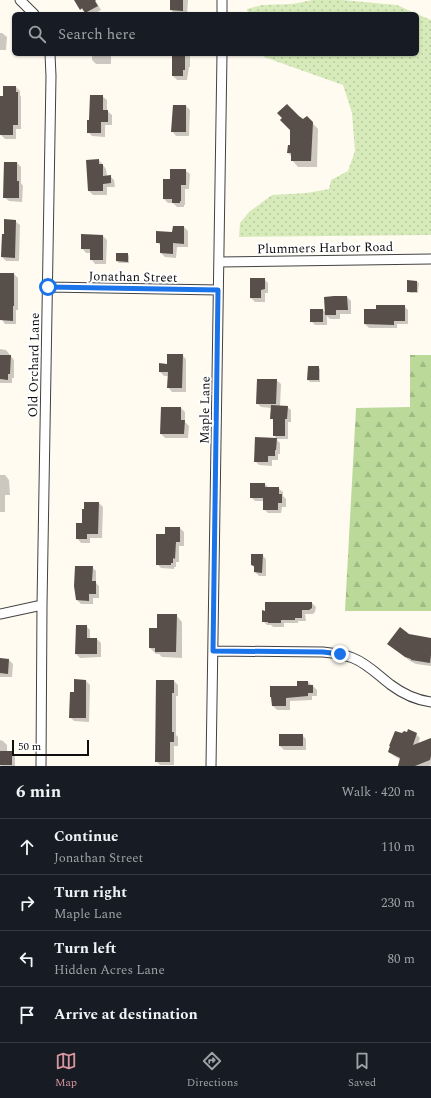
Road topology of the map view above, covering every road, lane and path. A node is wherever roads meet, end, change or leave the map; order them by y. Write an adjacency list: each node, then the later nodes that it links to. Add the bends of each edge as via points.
1 (20, 0): 3 (street)
2 (222, 0): 4 (street)
3 (32, 12)
4 (222, 12)
5 (50, 56): 9 (street, Old Orchard Lane, via 52,76)
6 (222, 56): 8 (street, Maple Lane)
7 (431, 259): 8 (street, Plummers Harbor Road)
8 (219, 262): 10 (street, Maple Lane)
9 (48, 287): 10 (street, Jonathan Street); 11 (street, Old Orchard Lane)
10 (218, 290): 13 (street, Maple Lane)
11 (42, 605): 12 (street); 15 (street, Old Orchard Lane)
12 (0, 614)
13 (213, 651): 14 (street, via 340,654 369,667 409,696); 16 (street, Maple Lane)
14 (431, 702)
15 (41, 766)
16 (211, 766)

